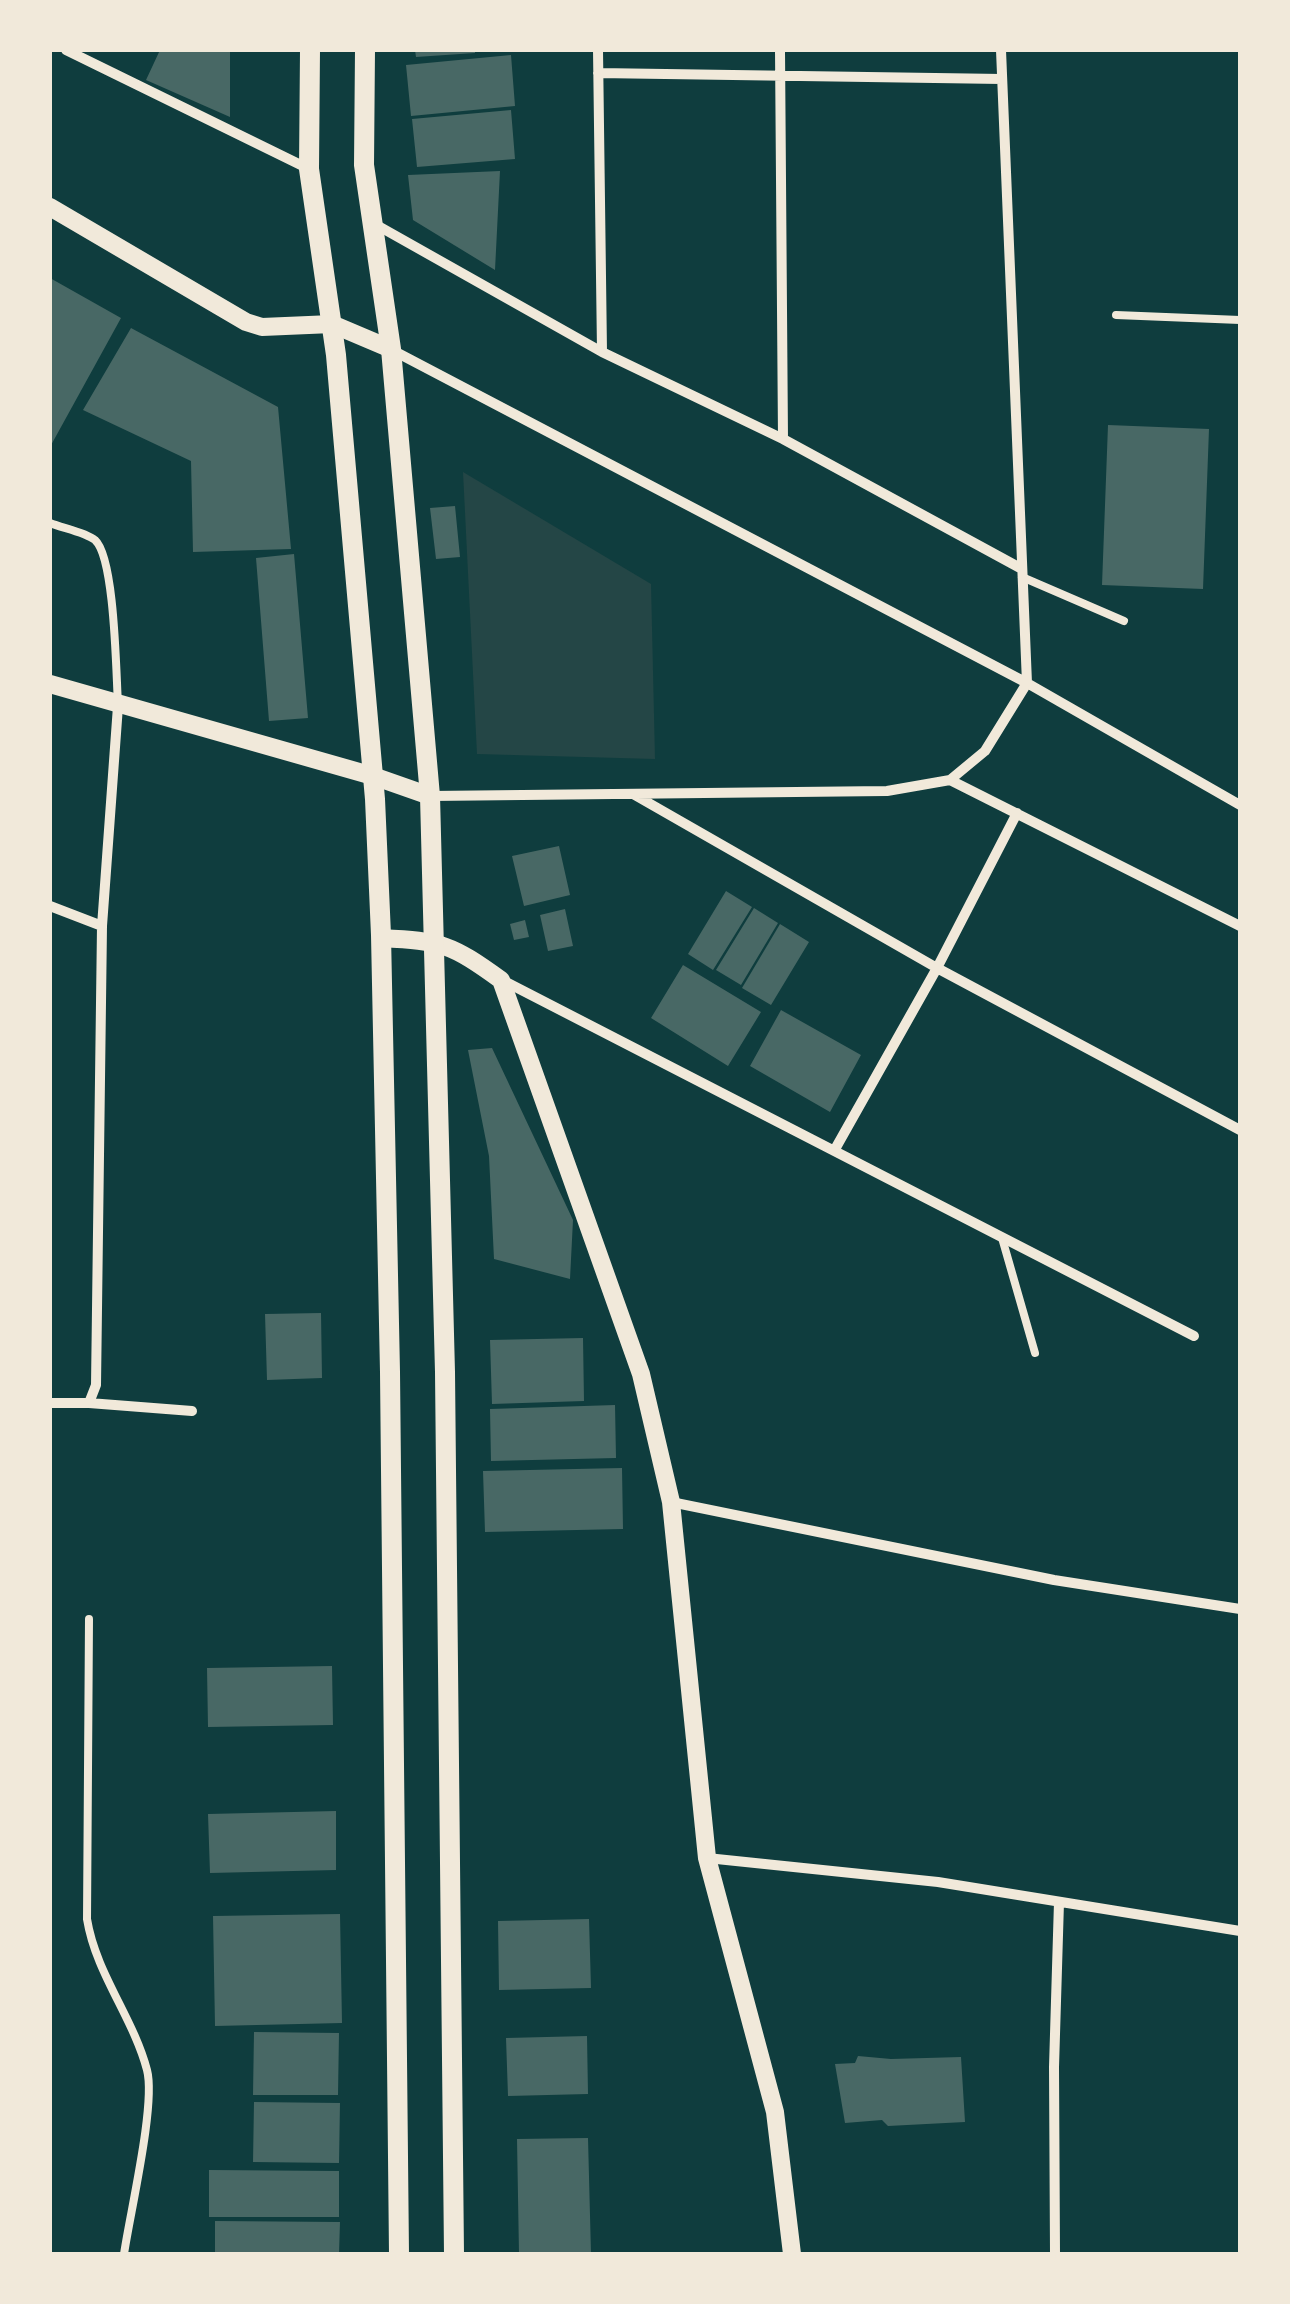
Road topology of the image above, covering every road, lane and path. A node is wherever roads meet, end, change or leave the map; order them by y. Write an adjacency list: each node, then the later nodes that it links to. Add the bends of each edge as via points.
1 (66, 50): 10 (street)
2 (310, 50): 10 (main road)
3 (365, 50): 12 (main road, via 364,165)
4 (598, 50): 7 (street)
5 (780, 50): 8 (street)
6 (1001, 50): 9 (street)
7 (598, 73): 8 (street); 17 (street)
8 (780, 76): 9 (street); 18 (street)
9 (1002, 79): 20 (street)
10 (308, 168): 15 (main road)
11 (50, 206): 15 (street, via 246,322)
12 (372, 223): 16 (main road); 17 (street)
13 (1116, 315): 14 (lane)
14 (1240, 320)
15 (332, 324): 16 (street); 25 (main road)
16 (391, 349): 22 (street); 28 (main road)
17 (602, 352): 18 (street)
18 (783, 438): 20 (street)
19 (50, 523): 24 (lane, via 94,540 104,557)
20 (1022, 573): 21 (lane); 22 (street)
21 (1124, 620)
22 (1028, 683): 26 (street, via 986,751); 29 (street)
23 (50, 684): 24 (street)
24 (118, 706): 25 (street); 32 (street)
25 (373, 776): 28 (street); 34 (main road)
26 (950, 780): 27 (street, via 886,791); 30 (street)
27 (632, 793): 28 (street); 36 (street)
28 (430, 796): 35 (main road)
29 (1240, 806)
30 (1016, 813): 33 (street); 36 (street)
31 (50, 906): 32 (street)
32 (102, 926): 44 (street, via 96,1385)
33 (1240, 926)
34 (380, 938): 35 (street); 53 (main road)
35 (434, 940): 37 (street); 54 (main road)
36 (937, 968): 38 (street); 39 (street)
37 (501, 980): 39 (street); 46 (street, via 640,1374)
38 (1240, 1130)
39 (834, 1152): 40 (street)
40 (1002, 1238): 41 (street); 42 (lane)
41 (1194, 1336)
42 (1035, 1354)
43 (50, 1403): 44 (street)
44 (89, 1403): 45 (street)
45 (192, 1411)
46 (671, 1502): 47 (street, via 1054,1580); 49 (street)
47 (1240, 1609)
48 (89, 1619): 52 (lane, via 87,1919 150,2086)
49 (707, 1858): 50 (street); 55 (street, via 775,2112)
50 (1059, 1902): 51 (street); 56 (street)
51 (1240, 1932)
52 (124, 2254)
53 (400, 2254)
54 (454, 2254)
55 (792, 2254)
56 (1054, 2254)

